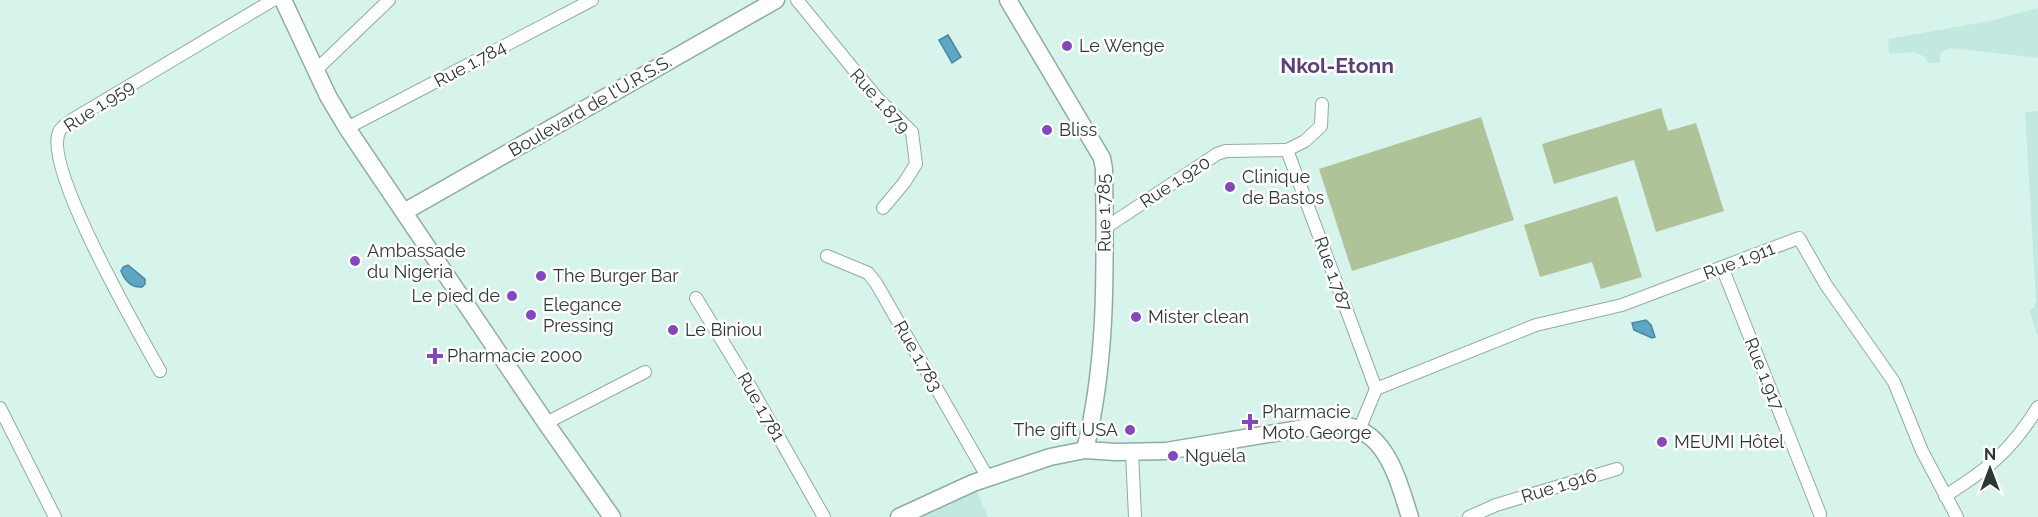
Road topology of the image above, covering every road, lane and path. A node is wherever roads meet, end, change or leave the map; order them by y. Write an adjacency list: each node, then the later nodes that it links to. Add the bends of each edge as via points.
1 (273, 0): 18 (street, Rue 1.959, via 59,130 57,140 70,197)
2 (283, 0): 8 (street)
3 (389, 0): 8 (street)
4 (592, 0): 10 (street, Rue 1.784)
5 (776, 0): 13 (street, Boulevard de l'U.R.S.S.)
6 (797, 0): 12 (street, Rue 1.879, via 877,98 912,132 916,164)
7 (1008, 0): 14 (street, Rue 1.785, via 1102,158)
8 (315, 71): 10 (street)
9 (1322, 104): 11 (street, via 1321,126 1305,141)
10 (347, 128): 13 (street)
11 (1287, 150): 14 (street, Rue 1.920, via 1217,154); 20 (street, Rue 1.787)
12 (883, 208)
13 (404, 212): 23 (street)
14 (1105, 228): 25 (street, Rue 1.785, via 1100,361)
15 (827, 256): 28 (street, Rue 1.783, via 868,273 876,283)
16 (1722, 267): 20 (street, Rue 1.911, via 1622,305 1536,325); 29 (street, Rue 1.911, via 1799,238 1826,285 1894,382); 30 (street, Rue 1.917)
17 (696, 298): 33 (street, Rue 1.781)
18 (160, 371)
19 (645, 372): 23 (street)
20 (1376, 389): 24 (street)
21 (2038, 407): 29 (street, via 2003,455)
22 (0, 408): 31 (street)
23 (546, 423): 32 (street)
24 (1359, 430): 26 (street, via 1341,425 1317,426); 36 (street, via 1378,444 1393,464)
25 (1085, 450): 26 (street); 28 (street)
26 (1132, 453): 35 (street)
27 (1617, 469): 37 (street, Rue 1.916, via 1496,505)
28 (988, 478): 34 (street)
29 (1945, 496): 38 (street, Rue 1.911)
30 (1820, 514)
31 (55, 517)
32 (612, 517)
33 (824, 517)
34 (899, 517)
35 (1135, 517)
36 (1410, 517)
37 (1469, 517)
38 (1957, 517)

